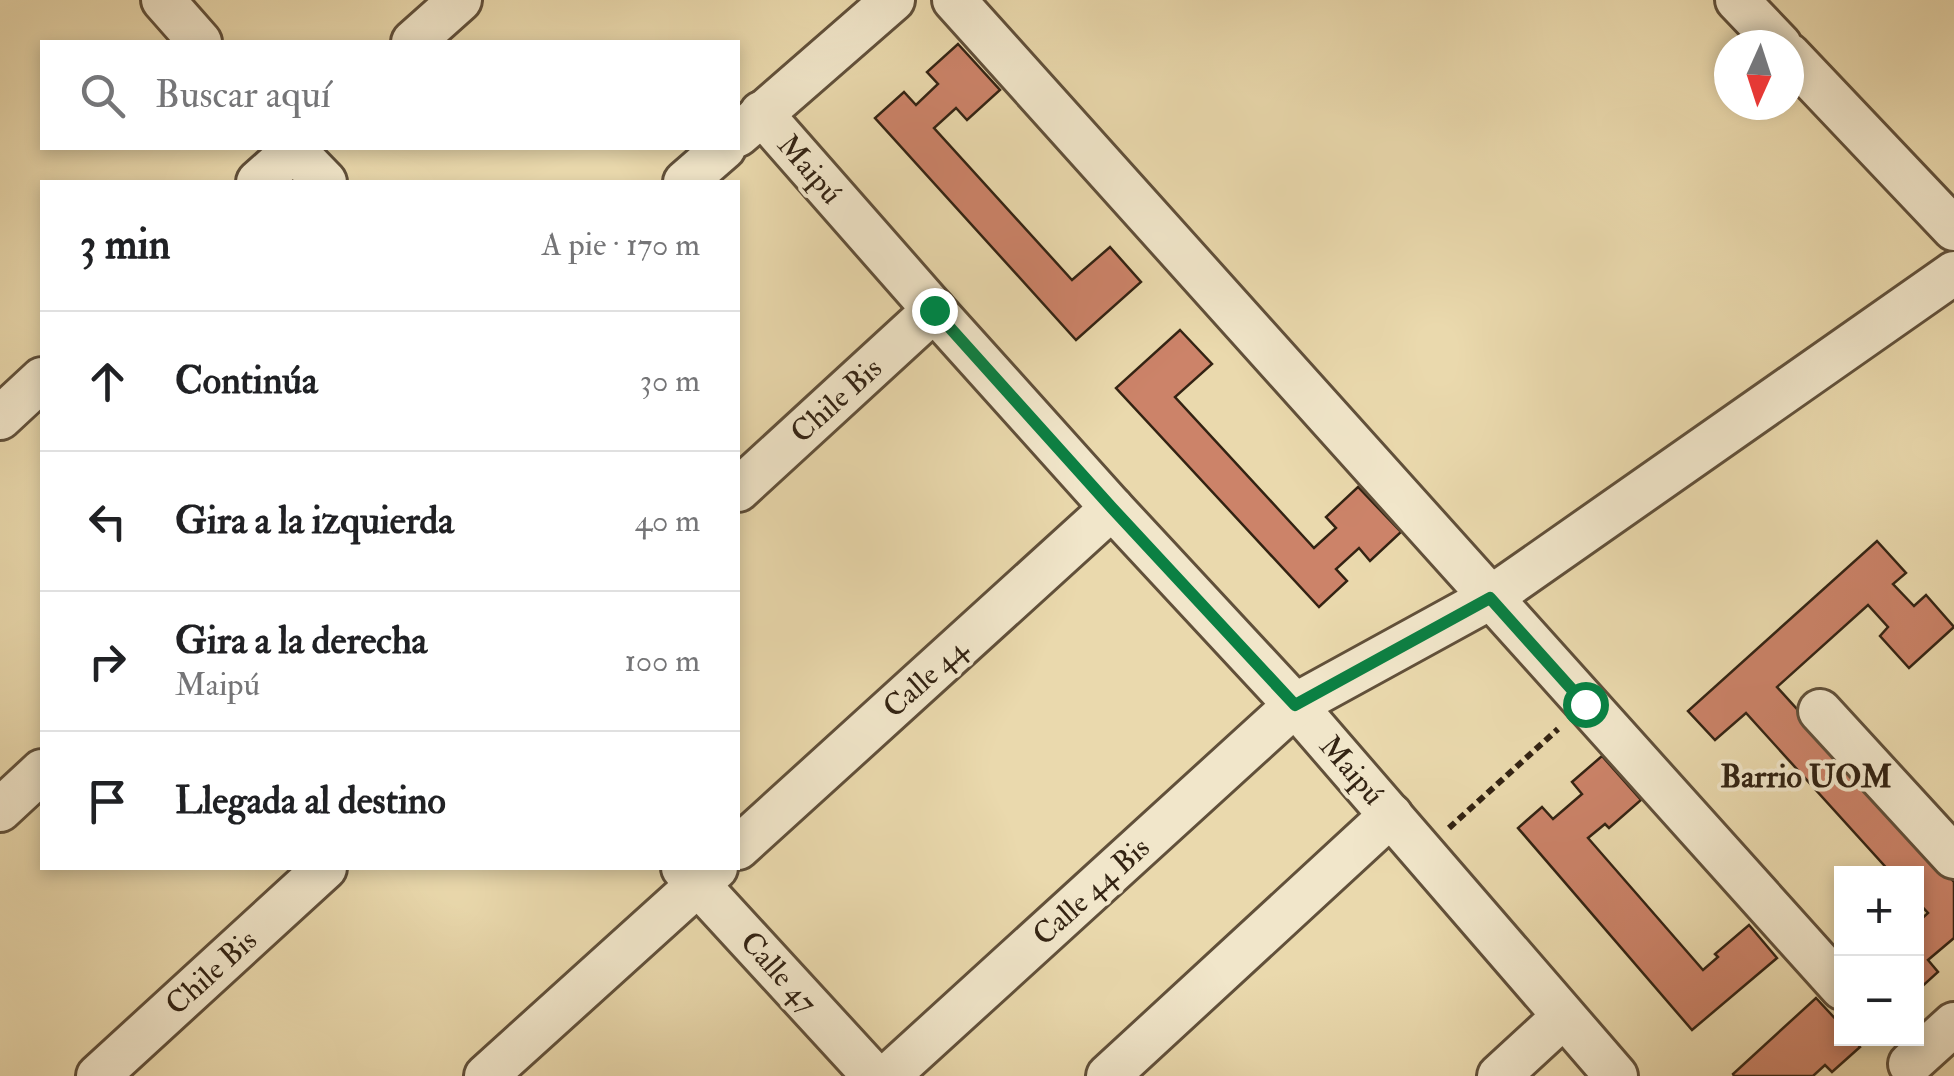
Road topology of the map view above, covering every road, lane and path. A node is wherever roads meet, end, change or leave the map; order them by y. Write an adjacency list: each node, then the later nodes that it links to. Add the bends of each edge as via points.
1 (163, 0): 7 (street)
2 (460, 0): 8 (street)
3 (892, 0): 10 (street)
4 (954, 0): 24 (street)
5 (1737, 0): 6 (street)
6 (1766, 30)
7 (198, 40)
8 (415, 40)
9 (1804, 71): 17 (street)
10 (750, 124): 19 (street, Maipú)
11 (292, 150): 14 (street)
12 (296, 150): 15 (street)
13 (722, 150): 16 (street)
14 (260, 180)
15 (323, 180)
16 (687, 180)
17 (1954, 229)
18 (1954, 272): 24 (street, Calle 44 Bis)
19 (934, 310): 22 (street, Chile Bis); 23 (street, Maipú)
20 (40, 382): 21 (street)
21 (0, 418)
22 (740, 488)
23 (1112, 508): 26 (street, Maipú); 31 (street, Calle 44)
24 (1490, 598): 25 (street); 26 (street, Calle 44 Bis)
25 (1585, 704): 32 (path); 36 (street)
26 (1295, 705): 30 (street, Maipú); 43 (street, Calle 44 Bis)
27 (1820, 711): 33 (street)
28 (40, 773): 29 (street)
29 (0, 810)
30 (1391, 815): 32 (street, Maipú); 44 (street)
31 (740, 846)
32 (1423, 851): 37 (street, Maipú)
33 (1954, 857)
34 (323, 870): 40 (street, Chile Bis)
35 (699, 873): 41 (street); 42 (street, Calle 47)
36 (1834, 979)
37 (1563, 1017): 45 (street); 46 (street, Maipú)
38 (1954, 1024): 39 (street)
39 (1906, 1059)
40 (98, 1076)
41 (486, 1076)
42 (874, 1076)
43 (888, 1076)
44 (1108, 1076)
45 (1499, 1076)
46 (1616, 1076)

